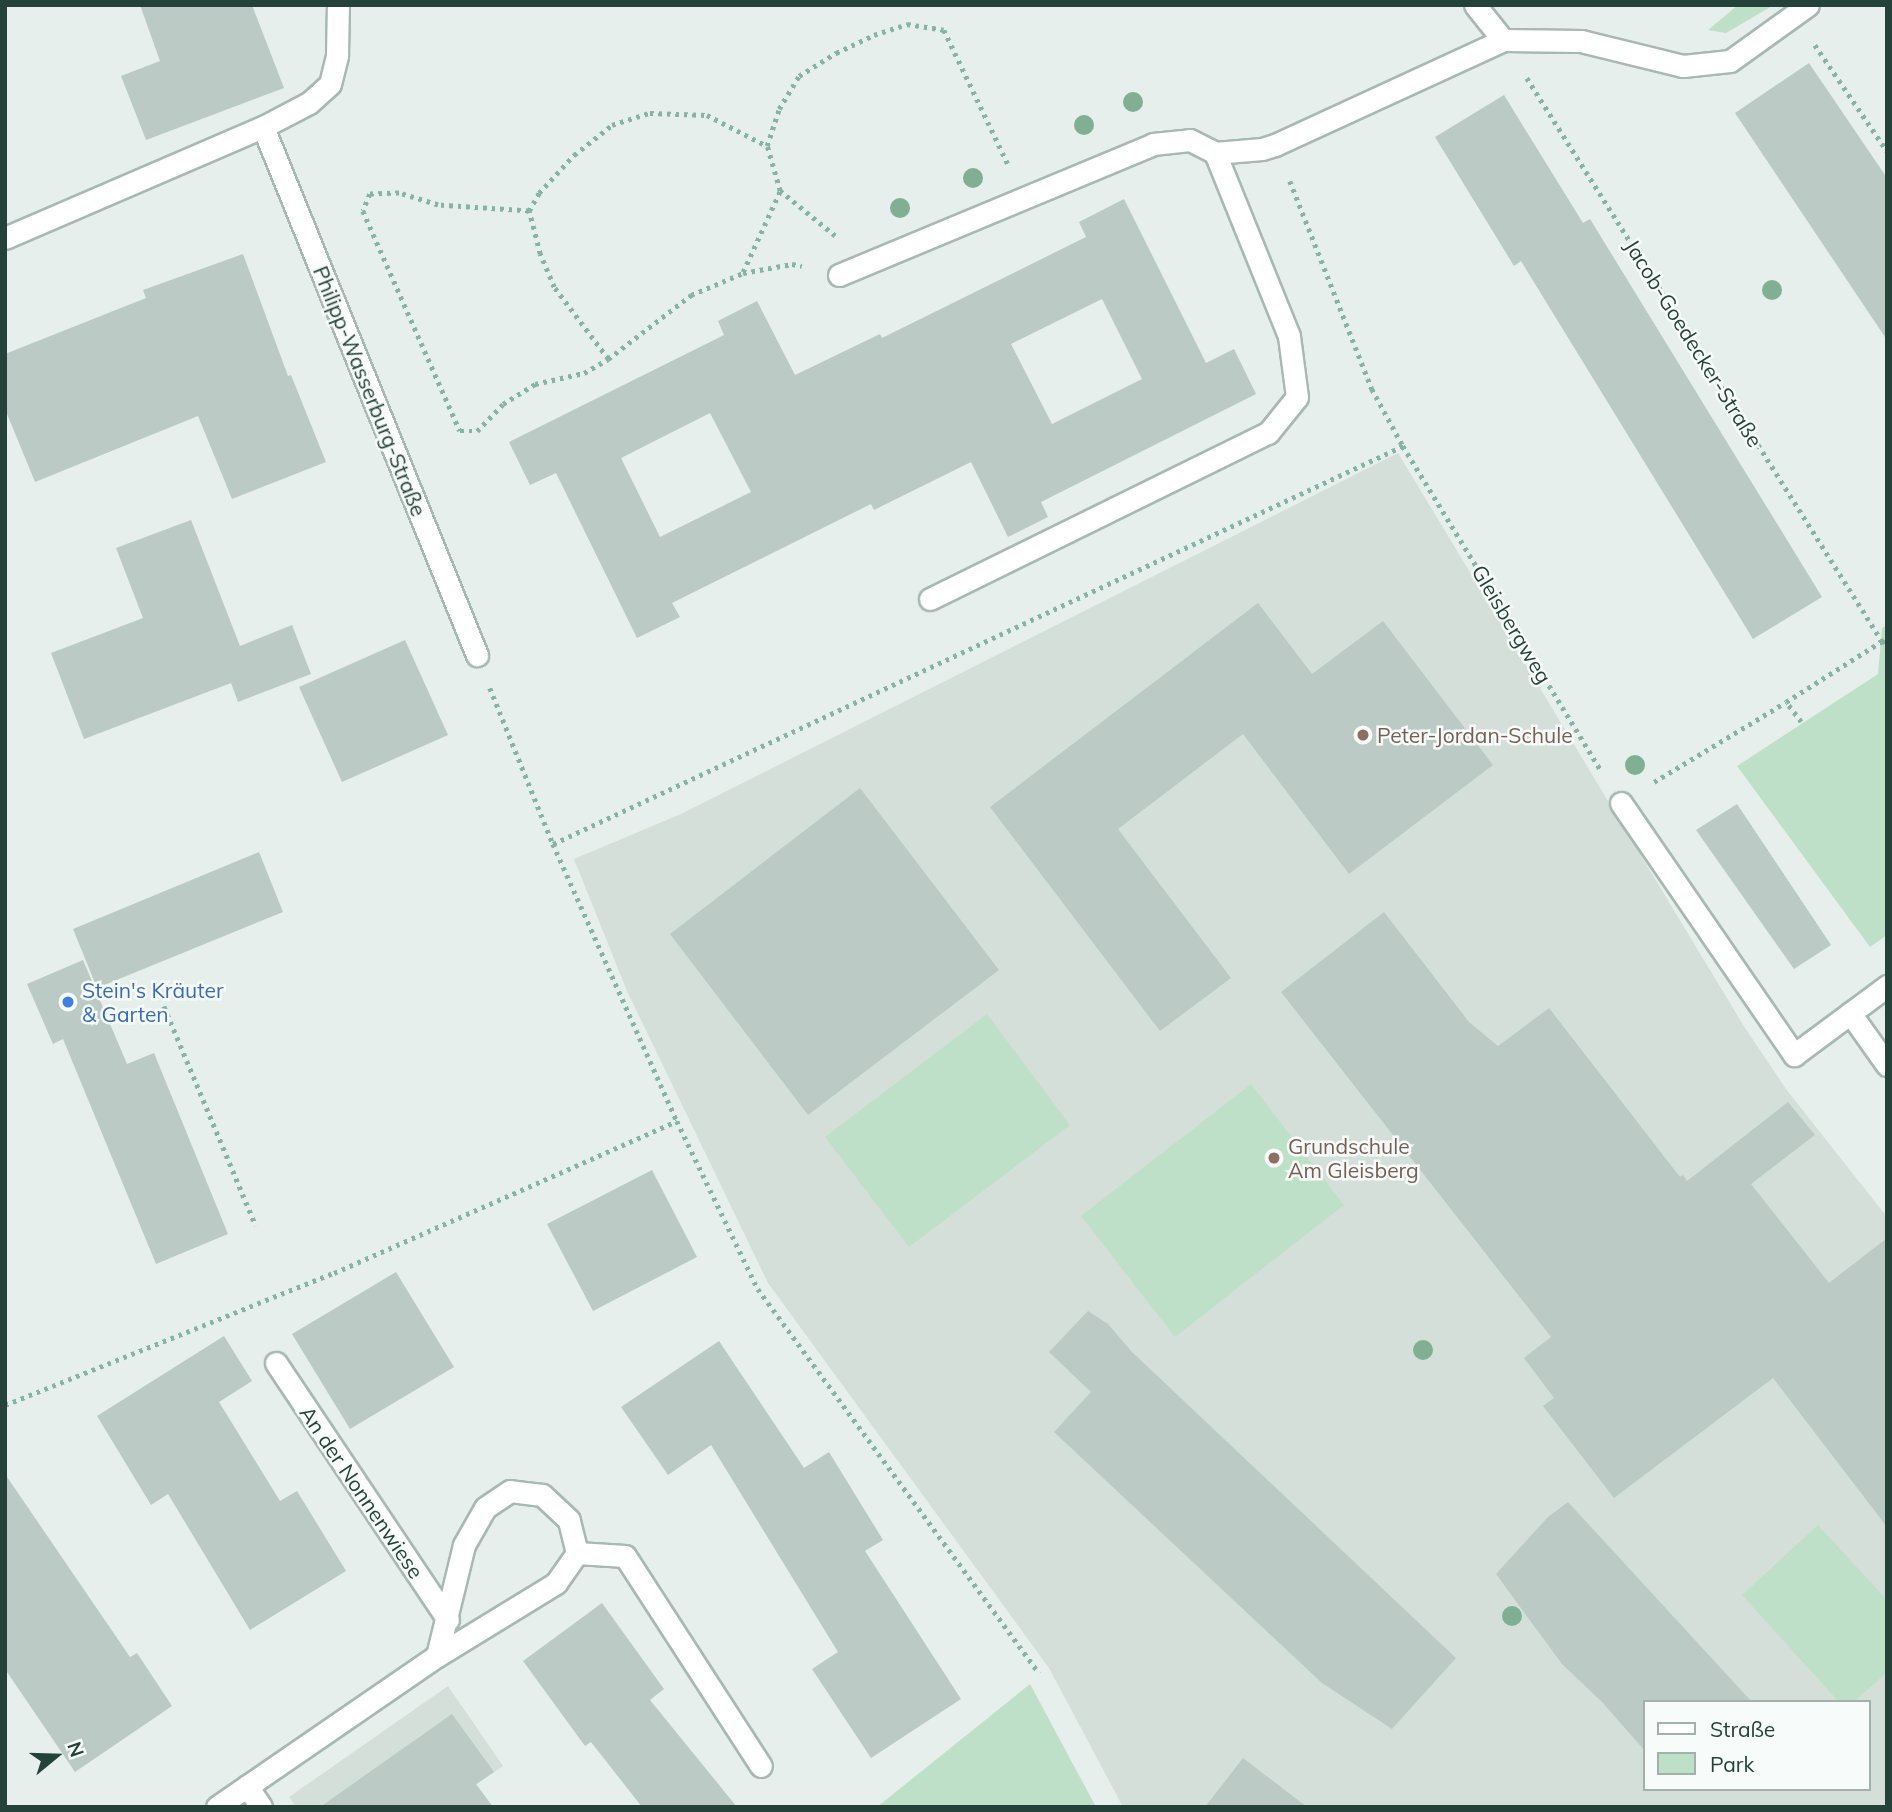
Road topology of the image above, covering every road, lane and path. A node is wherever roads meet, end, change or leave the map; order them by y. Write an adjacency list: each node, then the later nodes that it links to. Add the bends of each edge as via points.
1 (338, 5): 5 (street, via 337,55 330,84 309,103)
2 (1475, 5): 4 (street)
3 (1801, 10): 4 (street, via 1730,61 1683,66 1581,41); 7 (path)
4 (1503, 40): 8 (street, via 1275,145); 20 (path, Jacob-Goedecker-Straße)
5 (263, 127): 13 (street); 21 (street, Philipp-Wasserburg-Straße)
6 (767, 146): 10 (path); 11 (path, via 779,110 800,76 836,52 907,24 944,30); 12 (path, via 707,115 650,113 612,125 539,193)
7 (1887, 151)
8 (1215, 153): 11 (street, via 1190,140 1153,144); 19 (street, via 1289,335 1297,397 1268,433)
9 (1288, 176): 18 (path, Gleisbergweg, via 1373,390)
10 (780, 191): 14 (path); 15 (path)
11 (1023, 197): 14 (street)
12 (529, 211): 17 (path, via 554,286); 17 (path, via 438,205 399,193 370,194 363,211 460,431 477,431 503,404 535,384 584,373)
13 (5, 238)
14 (868, 264): 16 (street)
15 (743, 273): 16 (path, via 792,264); 17 (path, via 691,295)
16 (839, 275)
17 (608, 359)
18 (1403, 446): 24 (path, Gleisbergweg); 25 (path)
19 (930, 599)
20 (1884, 642): 22 (path)
21 (477, 655): 25 (path)
22 (1786, 702): 23 (path); 24 (path)
23 (1801, 722)
24 (1621, 803): 28 (street, via 1794,1055)
25 (553, 844): 30 (path)
26 (1887, 986): 28 (street)
27 (164, 1006): 31 (path)
28 (1850, 1013): 29 (street)
29 (1887, 1065)
30 (677, 1121): 33 (path, via 334,1273); 37 (path, via 758,1289)
31 (256, 1226)
32 (275, 1363): 35 (street, An der Nonnenwiese)
33 (5, 1405)
34 (578, 1553): 35 (street, An der Nonnenwiese, via 569,1520 542,1495 510,1491 485,1508 464,1545); 36 (street, via 556,1583); 38 (street, via 625,1556)
35 (448, 1620): 36 (street, An der Nonnenwiese)
36 (437, 1656): 39 (street)
37 (1039, 1673)
38 (761, 1766)
39 (247, 1786): 40 (street); 41 (street)
40 (217, 1807)
41 (261, 1807)

